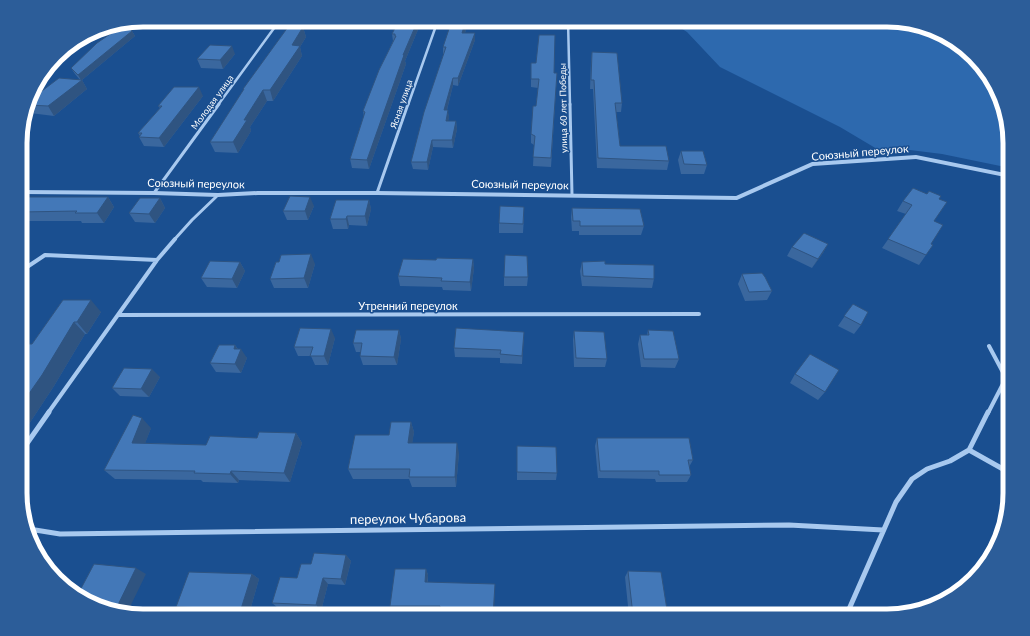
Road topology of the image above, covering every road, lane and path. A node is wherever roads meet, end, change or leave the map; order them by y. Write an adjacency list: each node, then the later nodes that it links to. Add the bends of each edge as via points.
1 (275, 27): 6 (street, Молодая улица)
2 (436, 27): 7 (street, Ясная улица)
3 (568, 27): 8 (street, улица 60 лет Победы)
4 (1003, 175): 8 (street, Союзный переулок, via 916,157 812,164 737,198)
5 (27, 192): 6 (street, Союзный переулок)
6 (154, 193): 9 (street, Союзный переулок)
7 (377, 193): 8 (street, Союзный переулок); 9 (street, Союзный переулок, via 258,193)
8 (572, 195)
9 (218, 196): 10 (street, via 192,220)
10 (157, 260): 11 (street, via 45,255); 13 (street)
11 (27, 267)
12 (699, 314): 13 (street, Утренний переулок)
13 (118, 315): 17 (street)
14 (989, 346): 15 (street)
15 (1003, 372)
16 (1003, 384): 18 (street)
17 (27, 444)
18 (969, 450): 19 (street); 21 (street, via 912,479 896,502)
19 (1003, 469)
20 (33, 530): 21 (street, переулок Чубарова, via 60,534 789,525)
21 (883, 530): 22 (street)
22 (849, 609)

